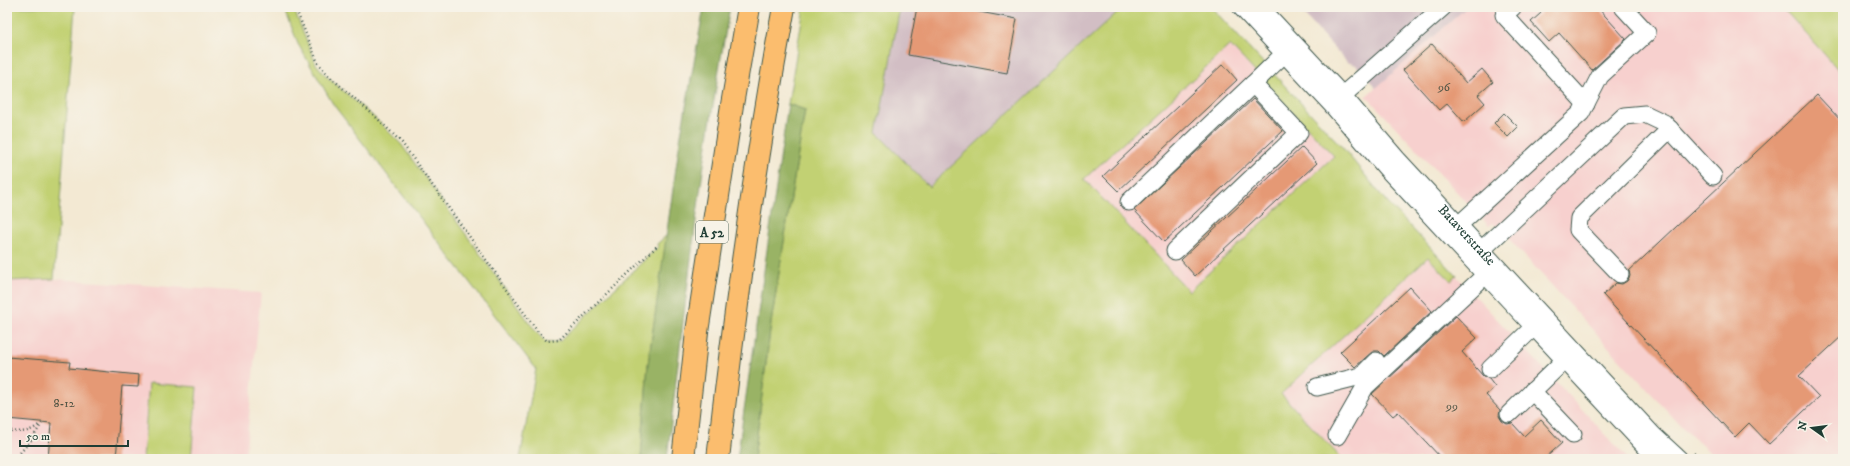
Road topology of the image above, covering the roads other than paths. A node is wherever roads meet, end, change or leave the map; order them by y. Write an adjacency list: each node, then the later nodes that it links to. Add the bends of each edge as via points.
1 (749, 7): 27 (highway, A 52, via 697,332)
2 (784, 7): 28 (highway, A 52, via 765,111 732,336)
3 (1241, 7): 8 (street, Bataverstraße)
4 (1260, 7): 10 (street, Bataverstraße)
5 (1443, 7): 10 (street)
6 (1513, 7): 11 (street, via 1504,15)
7 (1623, 7): 11 (street, via 1647,33 1600,76)
8 (1284, 54): 9 (street); 10 (street, Bataverstraße)
9 (1253, 84): 14 (street); 16 (street, via 1299,133)
10 (1337, 100): 15 (street, Bataverstraße, via 1387,169)
11 (1586, 104): 15 (street, via 1581,113)
12 (1670, 129): 13 (street); 17 (street, via 1664,123 1645,114 1624,116); 18 (street, via 1579,218 1578,230)
13 (1713, 176)
14 (1129, 202)
15 (1453, 230): 17 (street, Bataverstraße)
16 (1176, 251)
17 (1483, 262): 19 (street, Bataverstraße); 22 (street, via 1361,376); 26 (street, via 1365,387)
18 (1620, 274)
19 (1539, 322): 20 (street, Bataverstraße); 21 (street)
20 (1570, 355): 23 (street); 29 (street, Bataverstraße); 30 (street, Bataverstraße)
21 (1490, 369)
22 (1317, 387)
23 (1532, 391): 24 (street); 25 (street)
24 (1509, 414)
25 (1574, 434)
26 (1337, 436)
27 (683, 459)
28 (718, 459)
29 (1657, 459)
30 (1678, 459)

